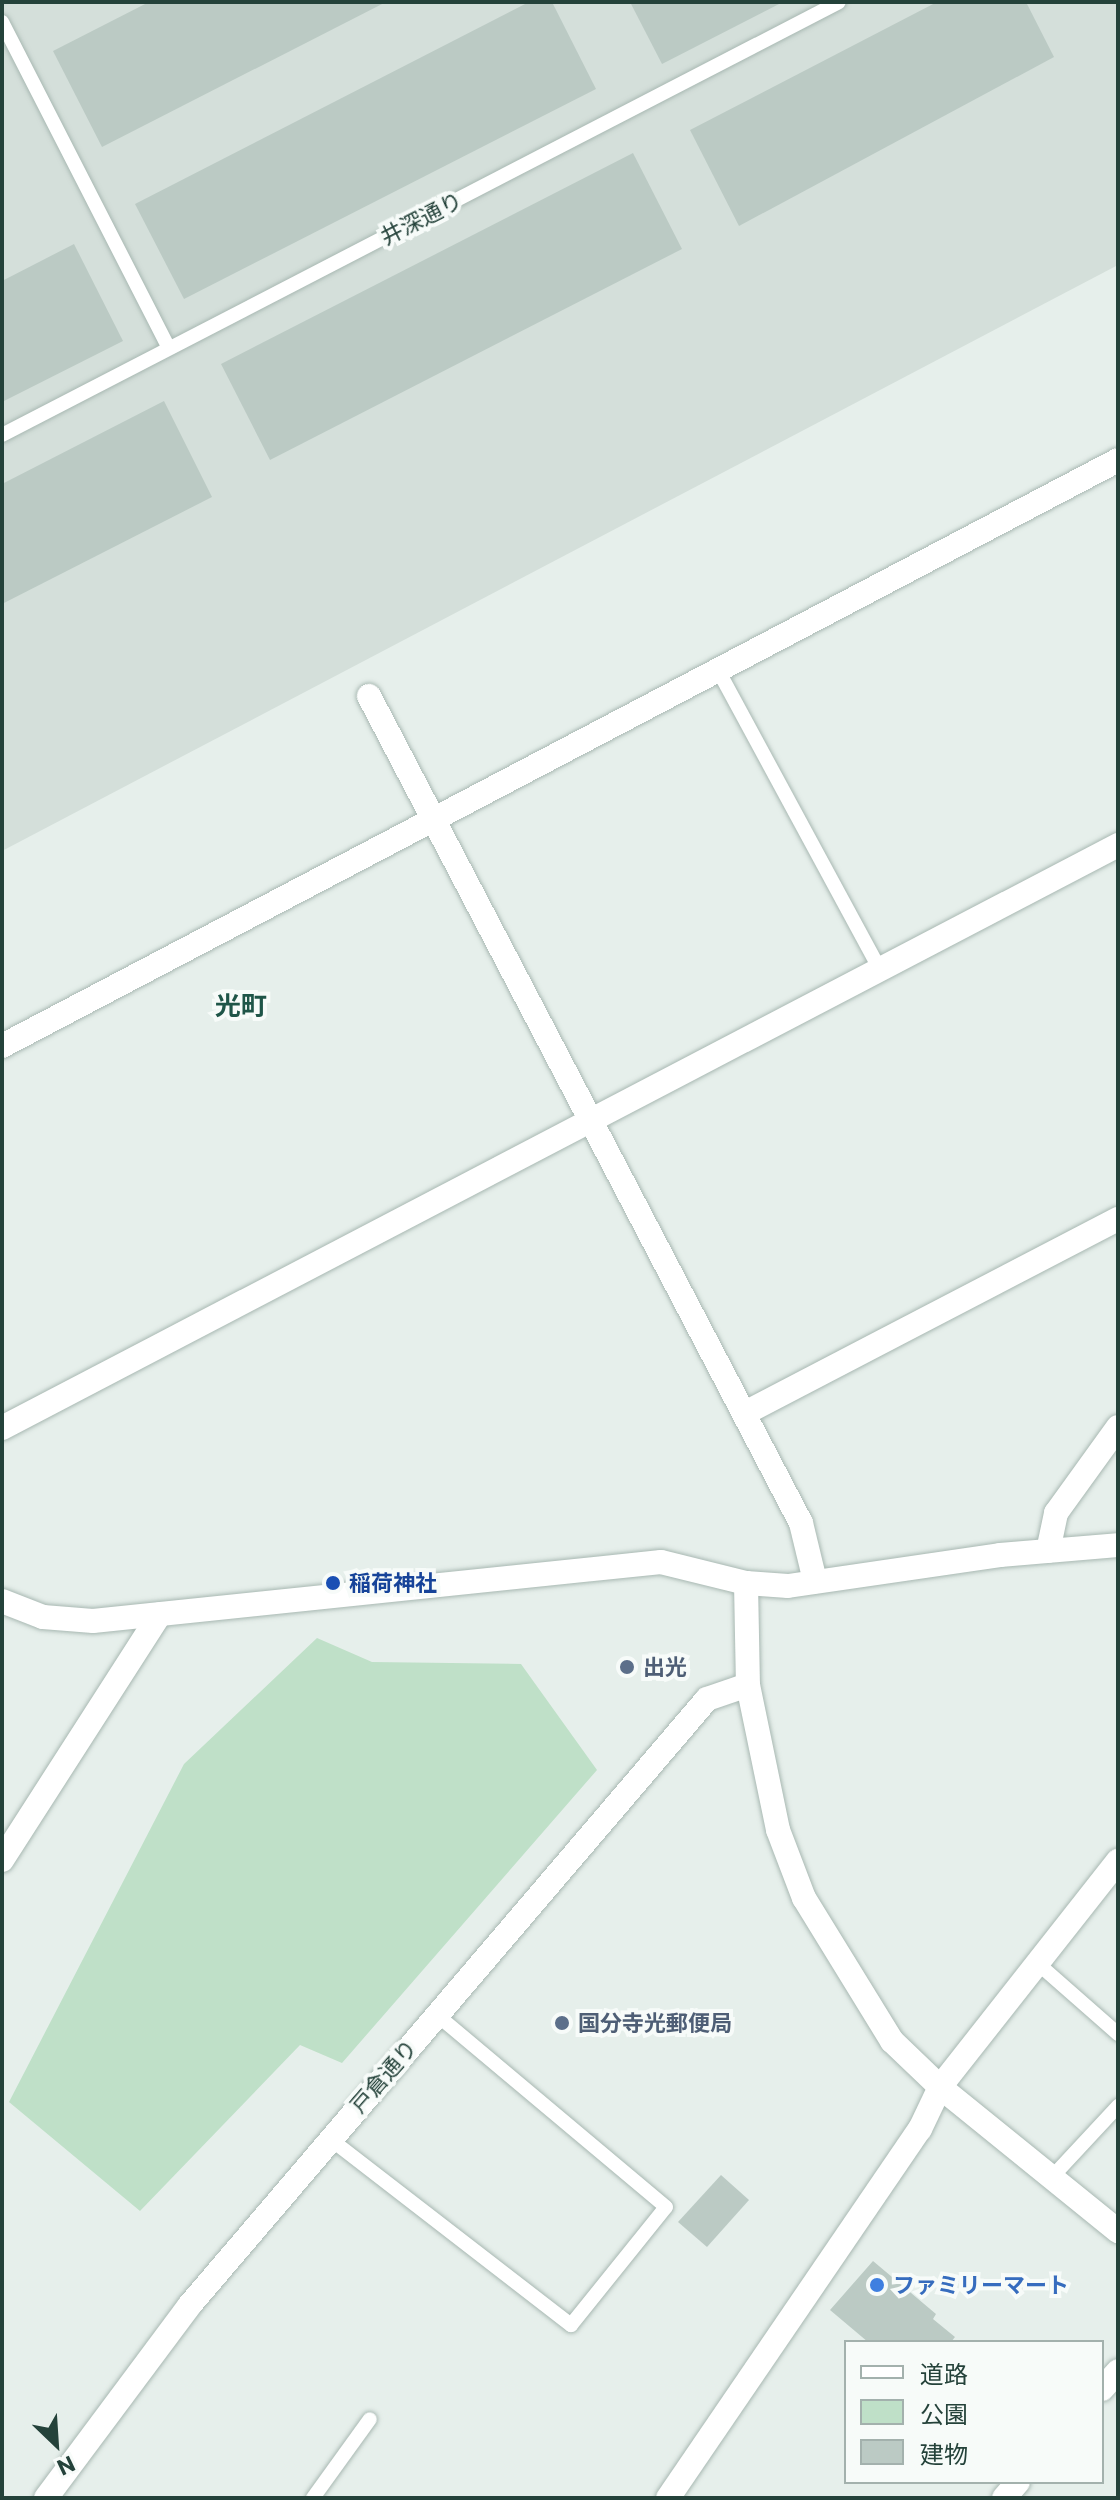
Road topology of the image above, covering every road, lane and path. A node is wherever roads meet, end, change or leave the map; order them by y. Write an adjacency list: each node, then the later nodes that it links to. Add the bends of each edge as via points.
1 (839, 2): 3 (lane, 井深通り)
2 (2, 22): 3 (lane)
3 (169, 348): 4 (lane, 井深通り)
4 (2, 435)
5 (1118, 460): 6 (street)
6 (718, 670): 8 (street); 10 (lane)
7 (369, 696): 8 (street)
8 (433, 820): 11 (street); 12 (street)
9 (1118, 845): 10 (street)
10 (880, 970): 12 (street)
11 (2, 1046)
12 (593, 1120): 14 (street); 16 (street)
13 (1118, 1219): 14 (street)
14 (745, 1413): 19 (street, via 801,1523)
15 (1118, 1427): 18 (street, via 1056,1513)
16 (2, 1428)
17 (1118, 1545): 18 (street)
18 (1048, 1551): 19 (street)
19 (815, 1581): 20 (street)
20 (746, 1583): 22 (street, via 661,1562); 23 (street)
21 (2, 1601): 22 (street, via 43,1617 93,1621)
22 (160, 1614): 24 (street)
23 (748, 1685): 27 (street, 戸倉通り, via 707,1699); 29 (street, via 778,1830 804,1898 892,2041)
24 (2, 1860)
25 (1118, 1861): 26 (street)
26 (1035, 1961): 28 (lane); 29 (street)
27 (437, 2015): 31 (street, 戸倉通り); 31 (lane, via 666,2207 571,2325)
28 (1118, 2034)
29 (940, 2087): 32 (street); 39 (street, via 920,2129)
30 (1118, 2106): 32 (lane)
31 (329, 2138): 37 (street, 戸倉通り, via 189,2306)
32 (1053, 2176): 33 (street)
33 (1118, 2231)
34 (1118, 2371): 35 (street)
35 (1104, 2387)
36 (370, 2419): 38 (lane)
37 (46, 2498)
38 (313, 2498)
39 (668, 2498)

